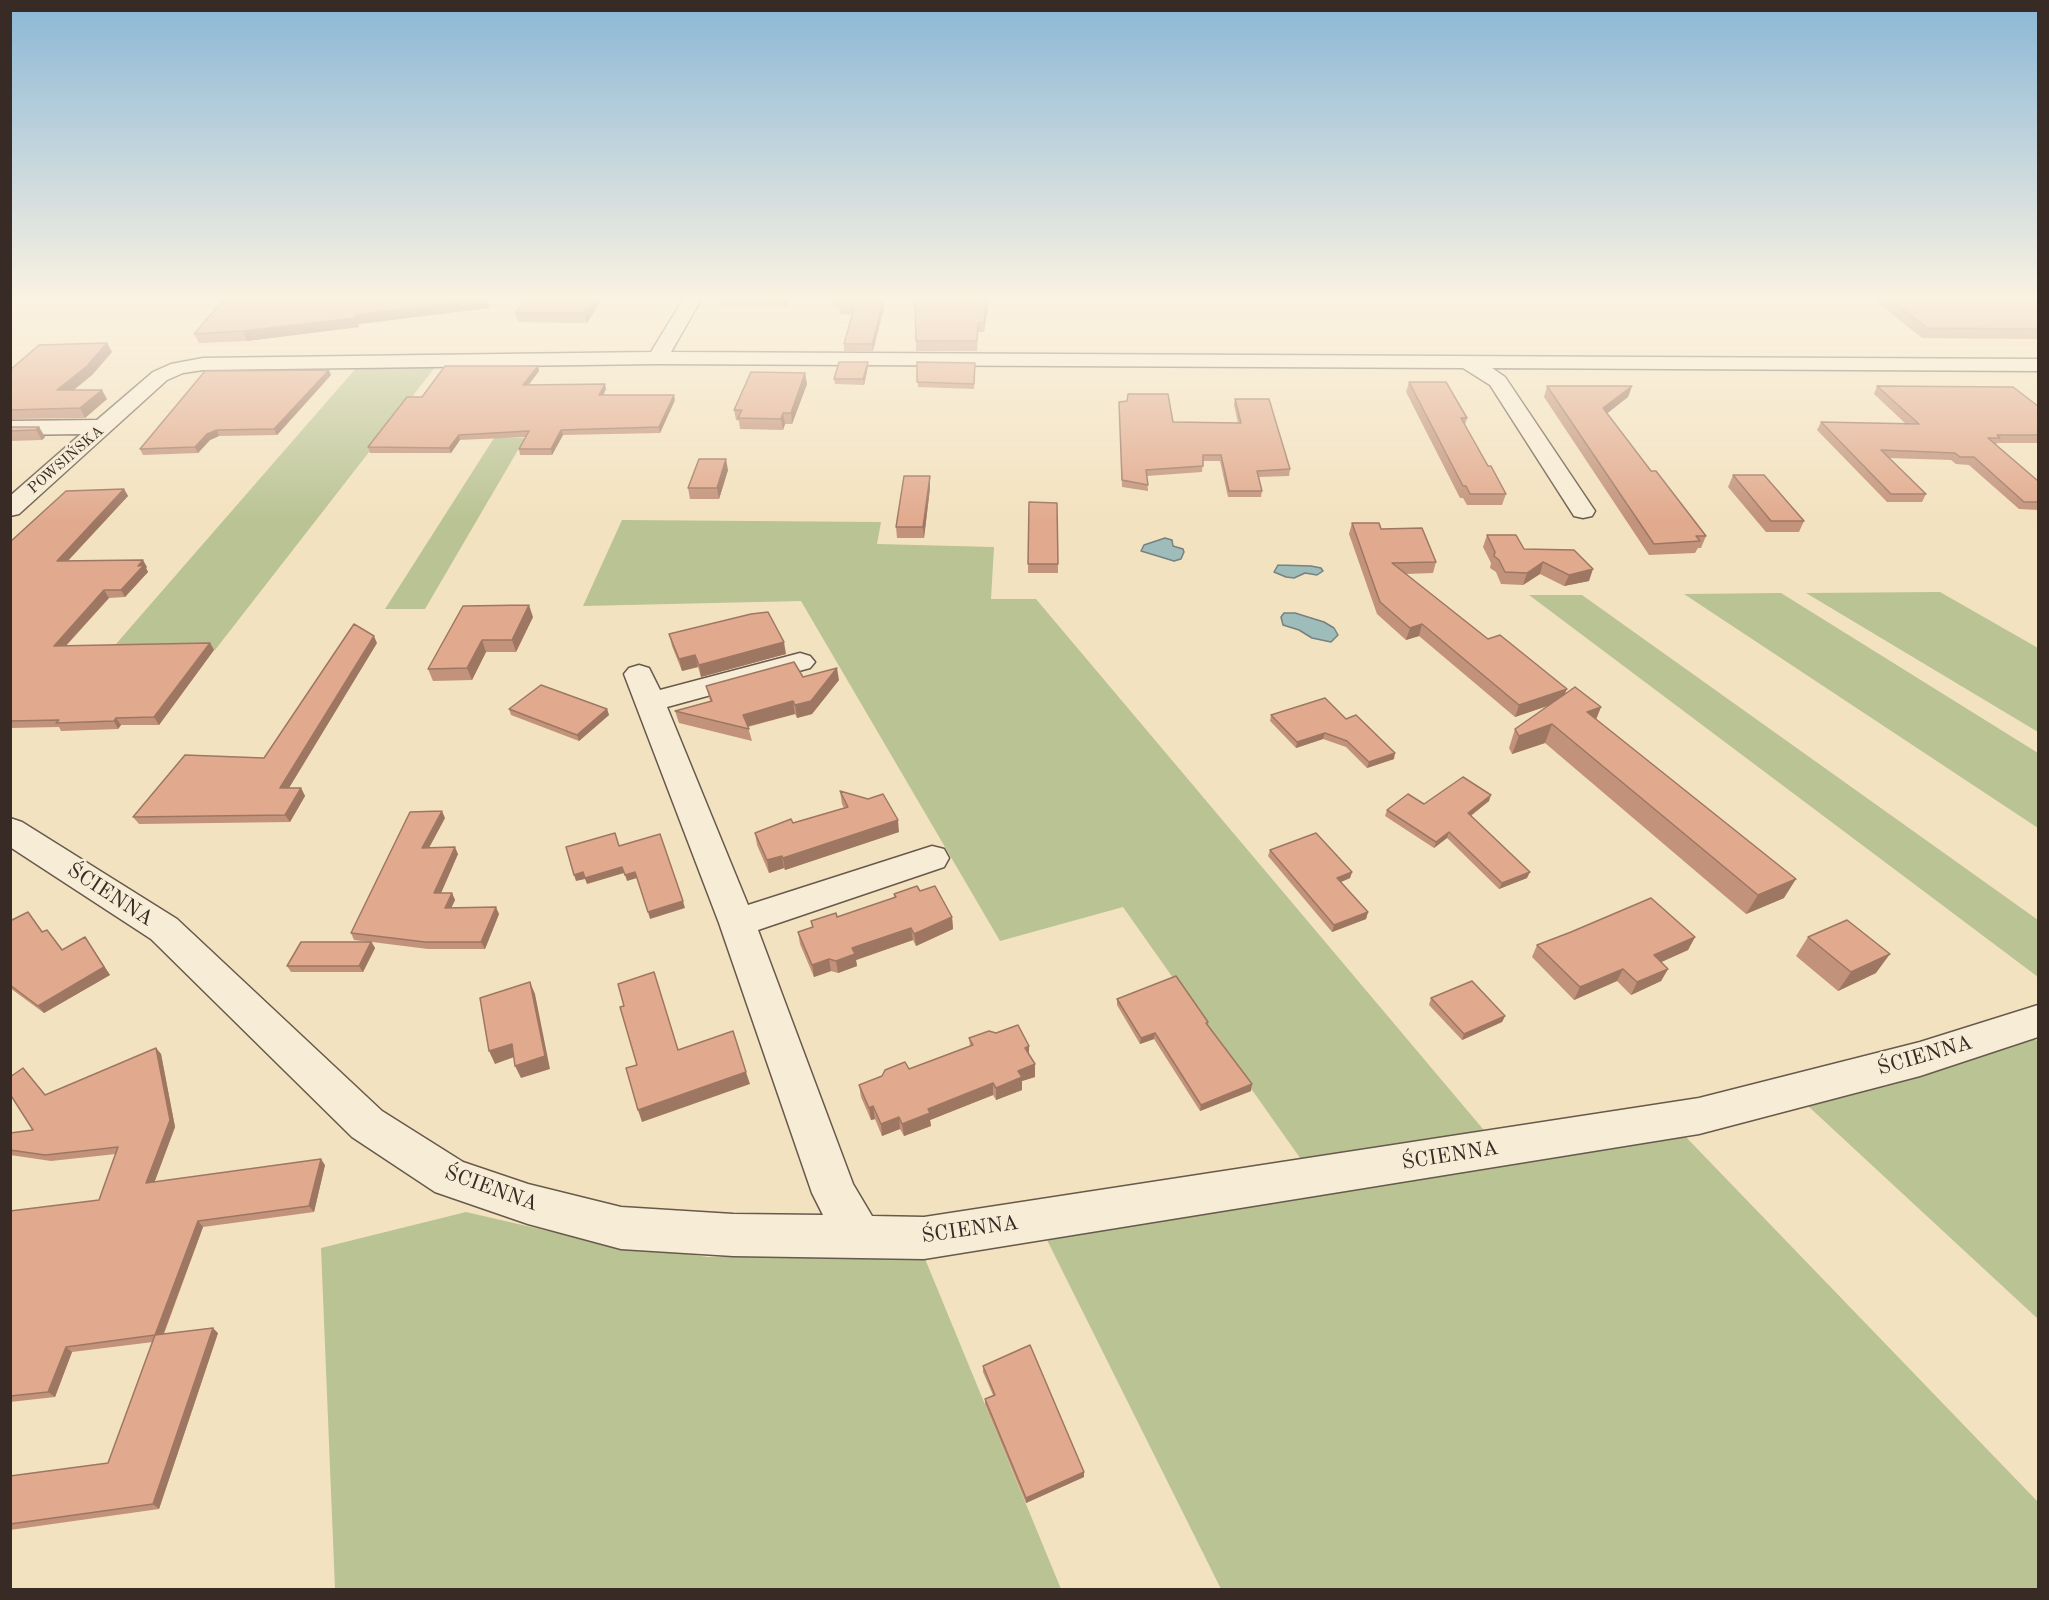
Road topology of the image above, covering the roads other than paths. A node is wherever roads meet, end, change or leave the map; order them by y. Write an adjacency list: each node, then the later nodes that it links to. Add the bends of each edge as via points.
1 (167, 373): 3 (street, POWSIŃSKA)
2 (1484, 373): 6 (street, via 1498,381)
3 (103, 427): 4 (street); 5 (street, POWSIŃSKA)
4 (10, 428)
5 (10, 509)
6 (1583, 511)
7 (800, 662): 10 (street, via 644,688)
8 (10, 830): 12 (street, ŚCIENNA, via 164,929 367,1124 450,1178 528,1204 621,1228)
9 (932, 858): 10 (street)
10 (736, 923): 12 (street, via 834,1193)
11 (2038, 1021): 12 (street, ŚCIENNA, via 1920,1059 1699,1116 924,1238)
12 (860, 1238)

